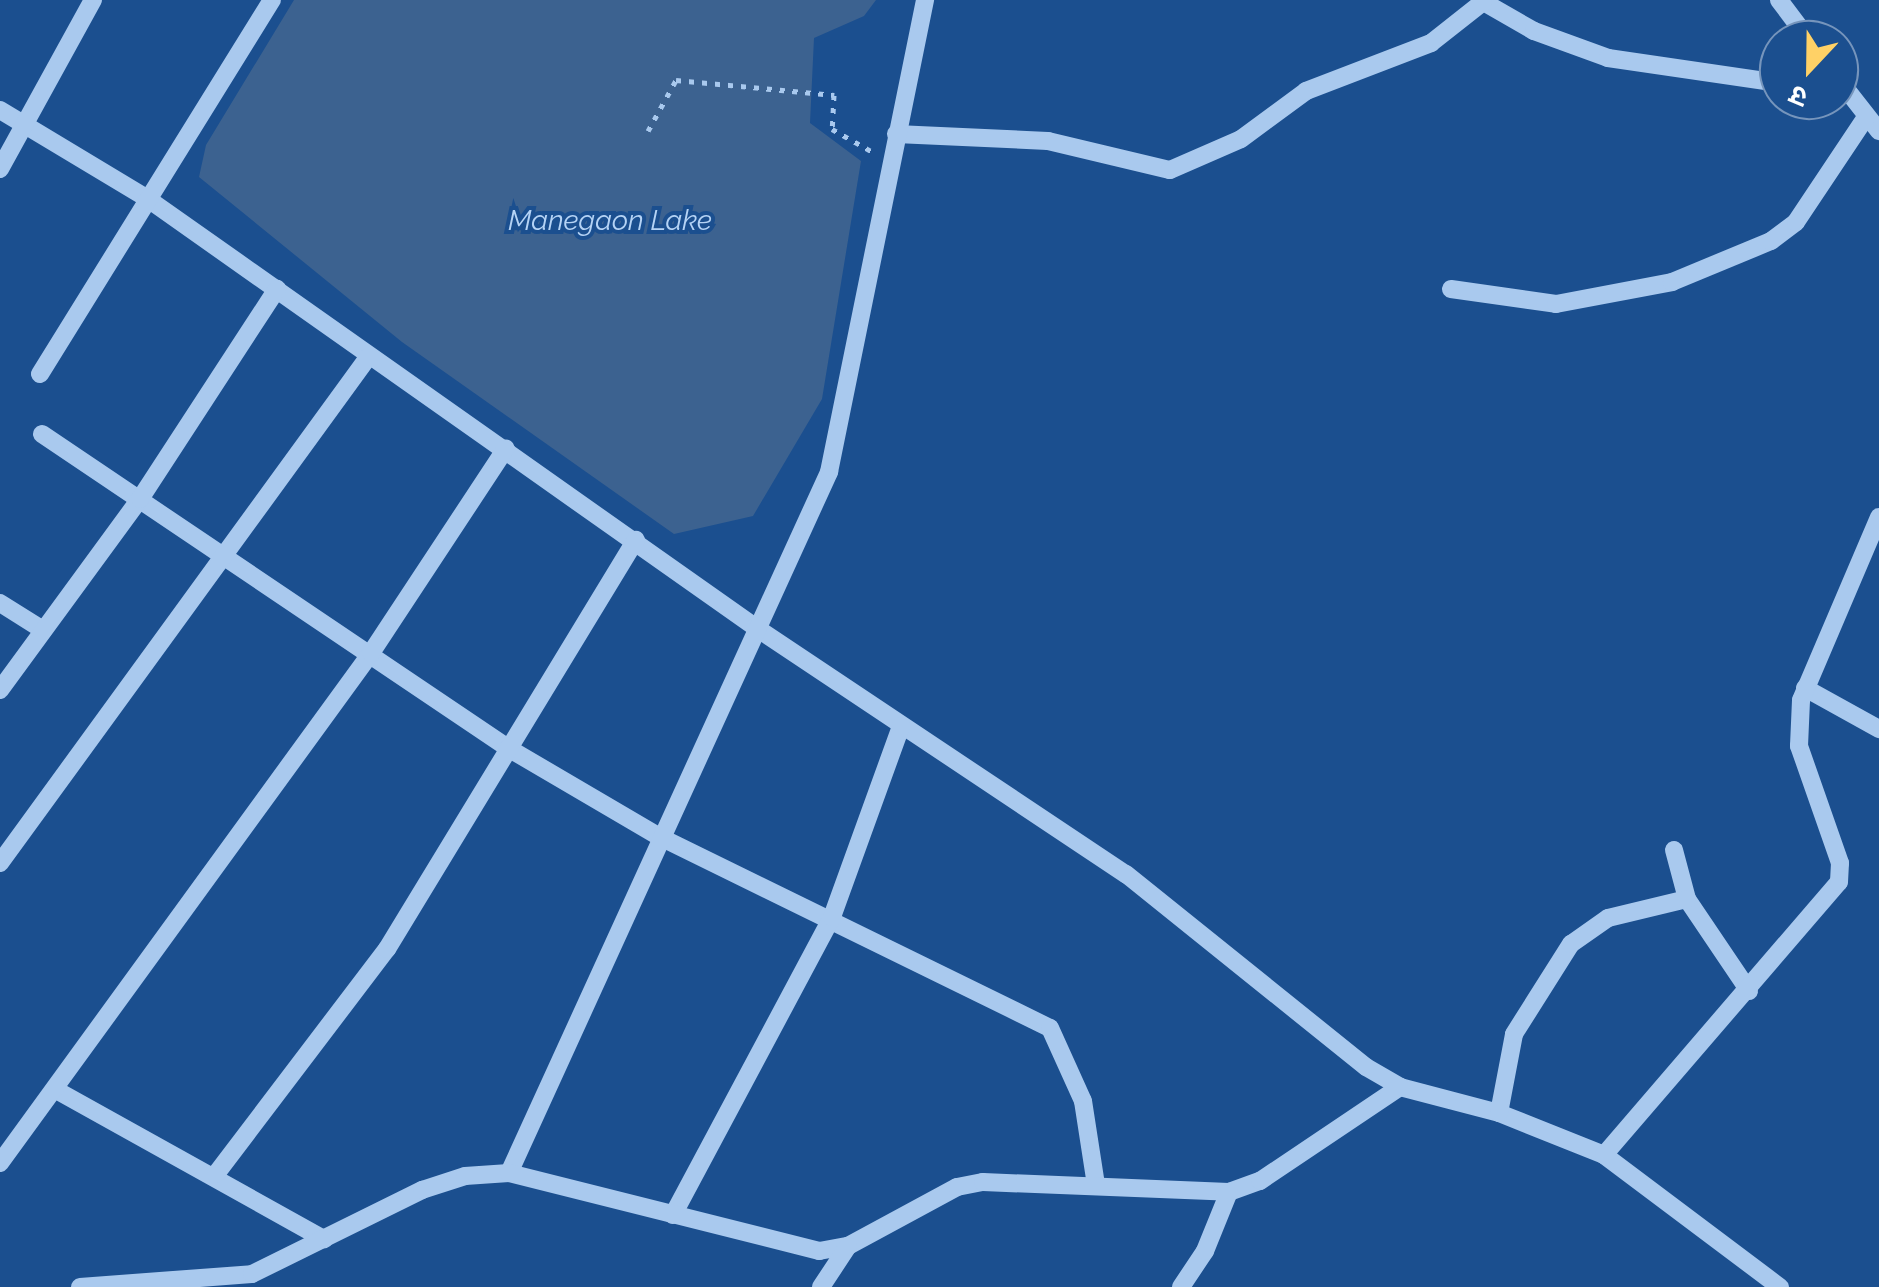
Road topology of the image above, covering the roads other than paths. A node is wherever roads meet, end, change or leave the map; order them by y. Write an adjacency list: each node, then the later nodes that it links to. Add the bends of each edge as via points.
1 (94, 0): 10 (street)
2 (272, 0): 13 (street)
3 (925, 0): 11 (street)
4 (1778, 0): 6 (street)
5 (1482, 1): 7 (street, via 1534,31 1608,58); 11 (street, via 1431,43 1306,90 1240,138 1170,170 1048,141)
6 (1794, 20)
7 (1759, 80)
8 (0, 110): 10 (street)
9 (1871, 116): 15 (street, via 1796,222 1771,241 1672,282 1556,304)
10 (26, 126): 12 (street); 13 (street)
11 (896, 134): 25 (street, via 829,472)
12 (0, 169)
13 (148, 199): 14 (street); 17 (street)
14 (276, 289): 16 (street); 20 (street)
15 (1451, 289)
16 (369, 356): 19 (street); 23 (street)
17 (40, 374)
18 (42, 434): 20 (street)
19 (506, 448): 22 (street); 27 (street)
20 (140, 499): 23 (street); 26 (street)
21 (1879, 517): 28 (street)
22 (636, 540): 25 (street); 32 (street)
23 (222, 560): 27 (street); 35 (street)
24 (0, 603): 26 (street)
25 (755, 627): 30 (street); 33 (street)
26 (43, 630): 29 (street)
27 (371, 654): 32 (street); 40 (street)
28 (1804, 688): 31 (street); 38 (street, via 1799,746 1840,862 1839,882)
29 (0, 690)
30 (901, 726): 37 (street); 39 (street, via 1126,874 1366,1068)
31 (1879, 728)
32 (508, 748): 33 (street); 45 (street, via 387,949)
33 (658, 836): 37 (street); 44 (street)
34 (1674, 850): 36 (street)
35 (0, 862)
36 (1687, 898): 38 (street); 41 (street, via 1608,918 1570,944 1519,1022)
37 (832, 917): 46 (street, via 1050,1028 1083,1101); 48 (street)
38 (1749, 992): 42 (street)
39 (1400, 1087): 41 (street); 47 (street, via 1260,1181)
40 (56, 1090): 43 (street); 45 (street)
41 (1499, 1112): 42 (street)
42 (1604, 1155): 54 (street)
43 (0, 1163)
44 (509, 1172): 48 (street); 49 (street, via 422,1190)
45 (216, 1174): 49 (street)
46 (1096, 1185): 47 (street); 50 (street, via 1012,1180 957,1187)
47 (1229, 1192): 53 (street)
48 (674, 1215): 50 (street, via 794,1247)
49 (324, 1240): 51 (street, via 252,1274)
50 (848, 1246): 52 (street)
51 (80, 1287)
52 (821, 1287)
53 (1182, 1287)
54 (1780, 1287)

